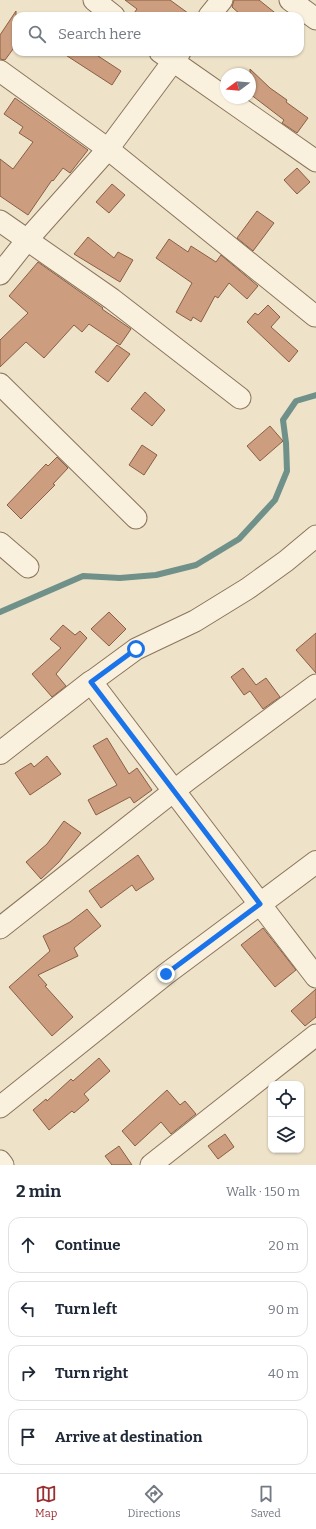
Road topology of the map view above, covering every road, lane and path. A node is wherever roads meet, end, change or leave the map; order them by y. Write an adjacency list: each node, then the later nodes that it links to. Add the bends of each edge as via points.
1 (94, 0): 4 (street)
2 (222, 0): 5 (street)
3 (290, 0): 6 (street)
4 (109, 12)
5 (212, 12)
6 (316, 19)
7 (170, 56): 10 (street)
8 (172, 56): 11 (street)
9 (0, 71): 10 (street)
10 (108, 149): 13 (street); 15 (street)
11 (316, 161)
12 (0, 221): 13 (street)
13 (27, 240): 14 (street); 17 (street, via 112,299)
14 (0, 274)
15 (314, 316)
16 (0, 384): 18 (street)
17 (240, 398)
18 (136, 518)
19 (316, 536): 22 (street, via 246,589 195,621 136,649)
20 (0, 543): 21 (street)
21 (28, 567)
22 (91, 682): 24 (street); 25 (street)
23 (316, 685): 25 (street)
24 (0, 753)
25 (174, 790): 27 (street); 28 (street)
26 (316, 862): 27 (street)
27 (260, 904): 29 (street); 31 (street, via 166,974)
28 (0, 928)
29 (316, 977)
30 (316, 1035): 34 (street)
31 (0, 1107)
32 (0, 1161): 33 (street)
33 (3, 1165)
34 (151, 1165)

